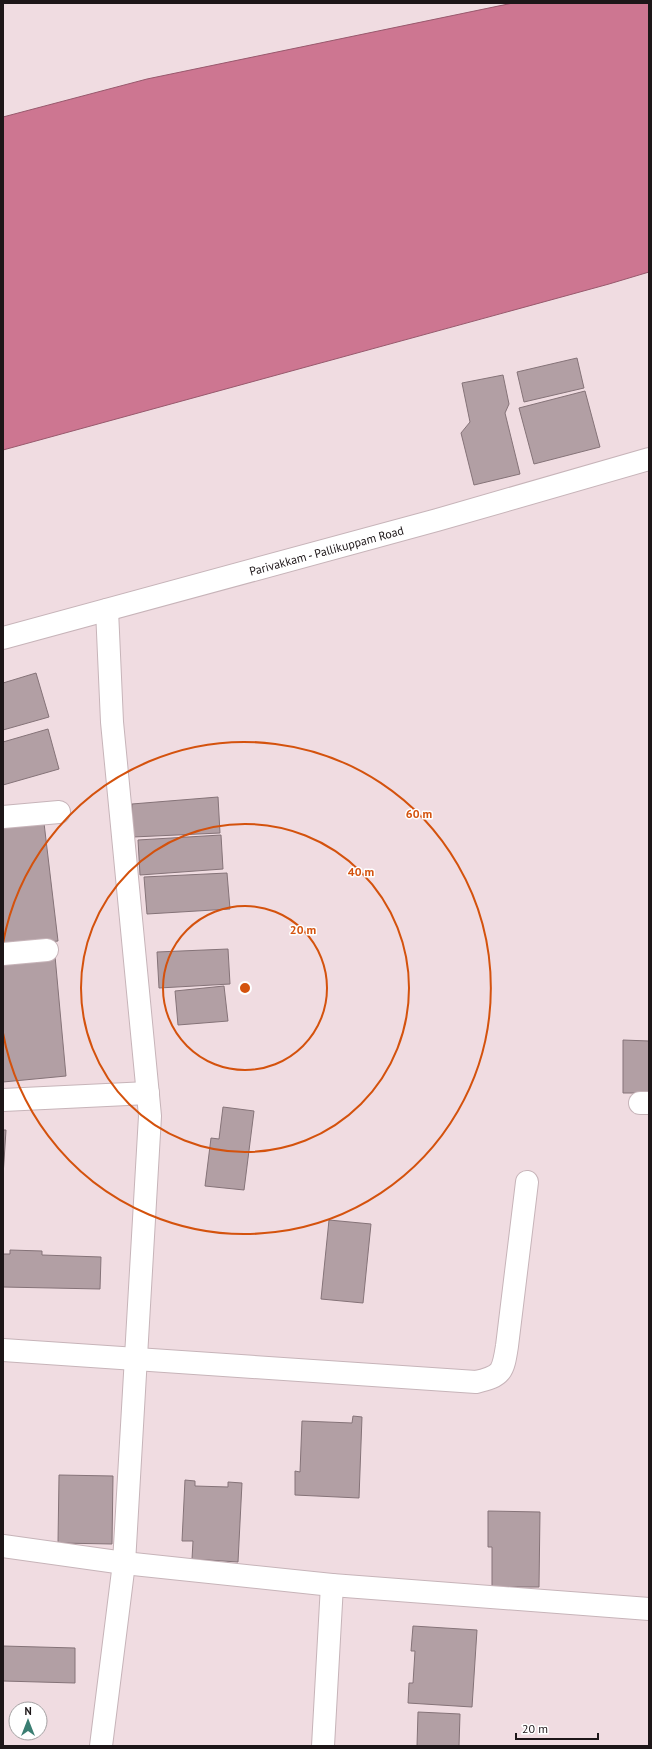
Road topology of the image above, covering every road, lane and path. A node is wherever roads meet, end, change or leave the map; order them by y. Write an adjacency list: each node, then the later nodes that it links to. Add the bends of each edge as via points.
1 (649, 459): 2 (street, Parivakkam - Pallikuppam Road)
2 (107, 610): 3 (street, Parivakkam - Pallikuppam Road); 8 (street, via 112,722)
3 (3, 638)
4 (59, 812): 5 (street)
5 (3, 817)
6 (47, 950): 7 (street)
7 (3, 954)
8 (148, 1093): 9 (street); 12 (street, via 150,1116)
9 (3, 1100)
10 (527, 1182): 12 (street, via 504,1366 494,1378 476,1382)
11 (3, 1350): 12 (street)
12 (136, 1359): 14 (street)
13 (3, 1546): 14 (street)
14 (124, 1563): 15 (street); 17 (street)
15 (332, 1585): 16 (street); 18 (street)
16 (649, 1609)
17 (101, 1746)
18 (323, 1746)

